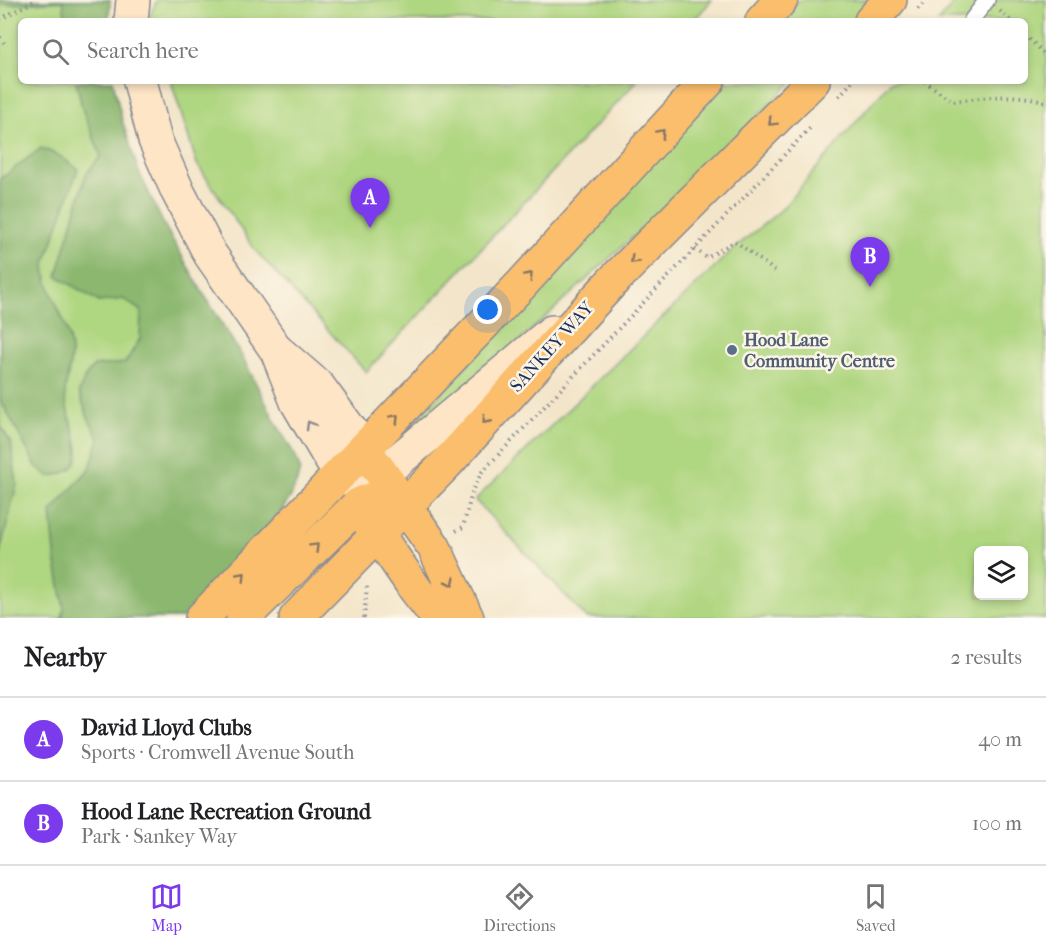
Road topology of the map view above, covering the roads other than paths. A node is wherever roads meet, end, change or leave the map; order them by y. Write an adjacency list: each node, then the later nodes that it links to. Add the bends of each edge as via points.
1 (133, 0): 5 (street)
2 (781, 0): 6 (main road)
3 (890, 0): 7 (main road)
4 (987, 0): 8 (lane)
5 (131, 18)
6 (765, 18)
7 (874, 18)
8 (973, 18)
9 (141, 84): 13 (street, via 155,140 210,254)
10 (705, 84): 14 (main road, one-way to 10, via 520,286)
11 (825, 89): 12 (main road, SANKEY WAY, one-way to 12)
12 (610, 283): 14 (street); 17 (main road, SANKEY WAY, one-way to 17)
13 (277, 351): 14 (street, via 318,386); 15 (street, one-way to 13, via 297,402)
14 (374, 461): 15 (main road); 17 (main road)
15 (340, 475): 16 (main road); 19 (main road, one-way to 15)
16 (358, 505): 17 (main road, via 372,498 387,498); 18 (main road); 20 (main road, one-way to 16)
17 (406, 506): 18 (main road, SANKEY WAY); 23 (main road, one-way to 23, via 434,547)
18 (376, 534): 21 (main road, SANKEY WAY); 22 (main road)
19 (202, 618)
20 (243, 618)
21 (296, 618)
22 (438, 618)
23 (467, 618)

